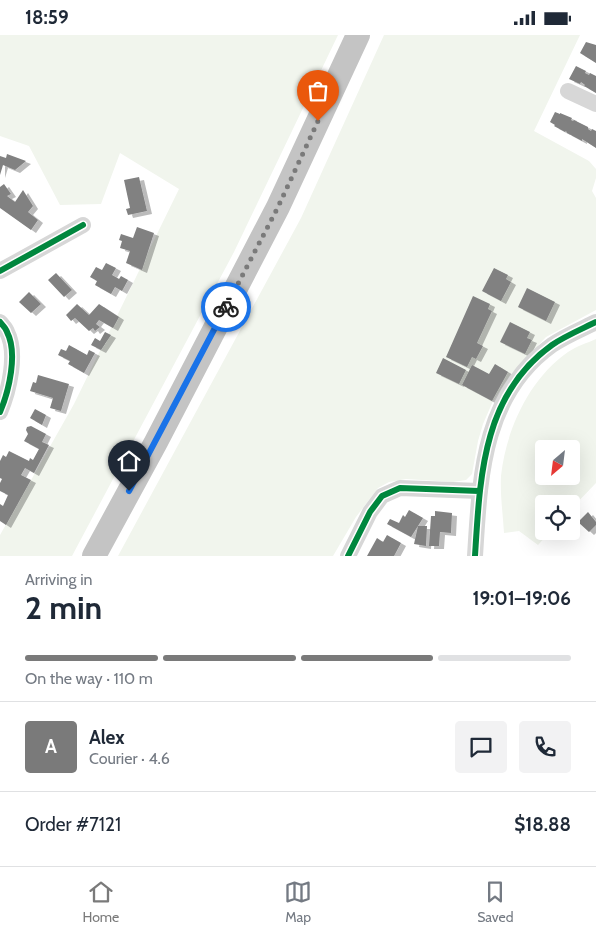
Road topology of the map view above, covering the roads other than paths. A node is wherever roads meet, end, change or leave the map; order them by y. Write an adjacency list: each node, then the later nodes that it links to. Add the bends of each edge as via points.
1 (358, 35): 10 (highway, via 278,207)
2 (568, 91): 3 (street)
3 (596, 104)
4 (84, 225): 5 (street)
5 (0, 271)
6 (0, 322): 8 (street, via 8,332 12,355 10,383)
7 (596, 322): 9 (street, via 553,345 532,363 505,398 486,446)
8 (0, 412)
9 (479, 491): 11 (street, via 400,488 382,496 370,512); 12 (street)
10 (94, 556)
11 (348, 556)
12 (475, 556)

